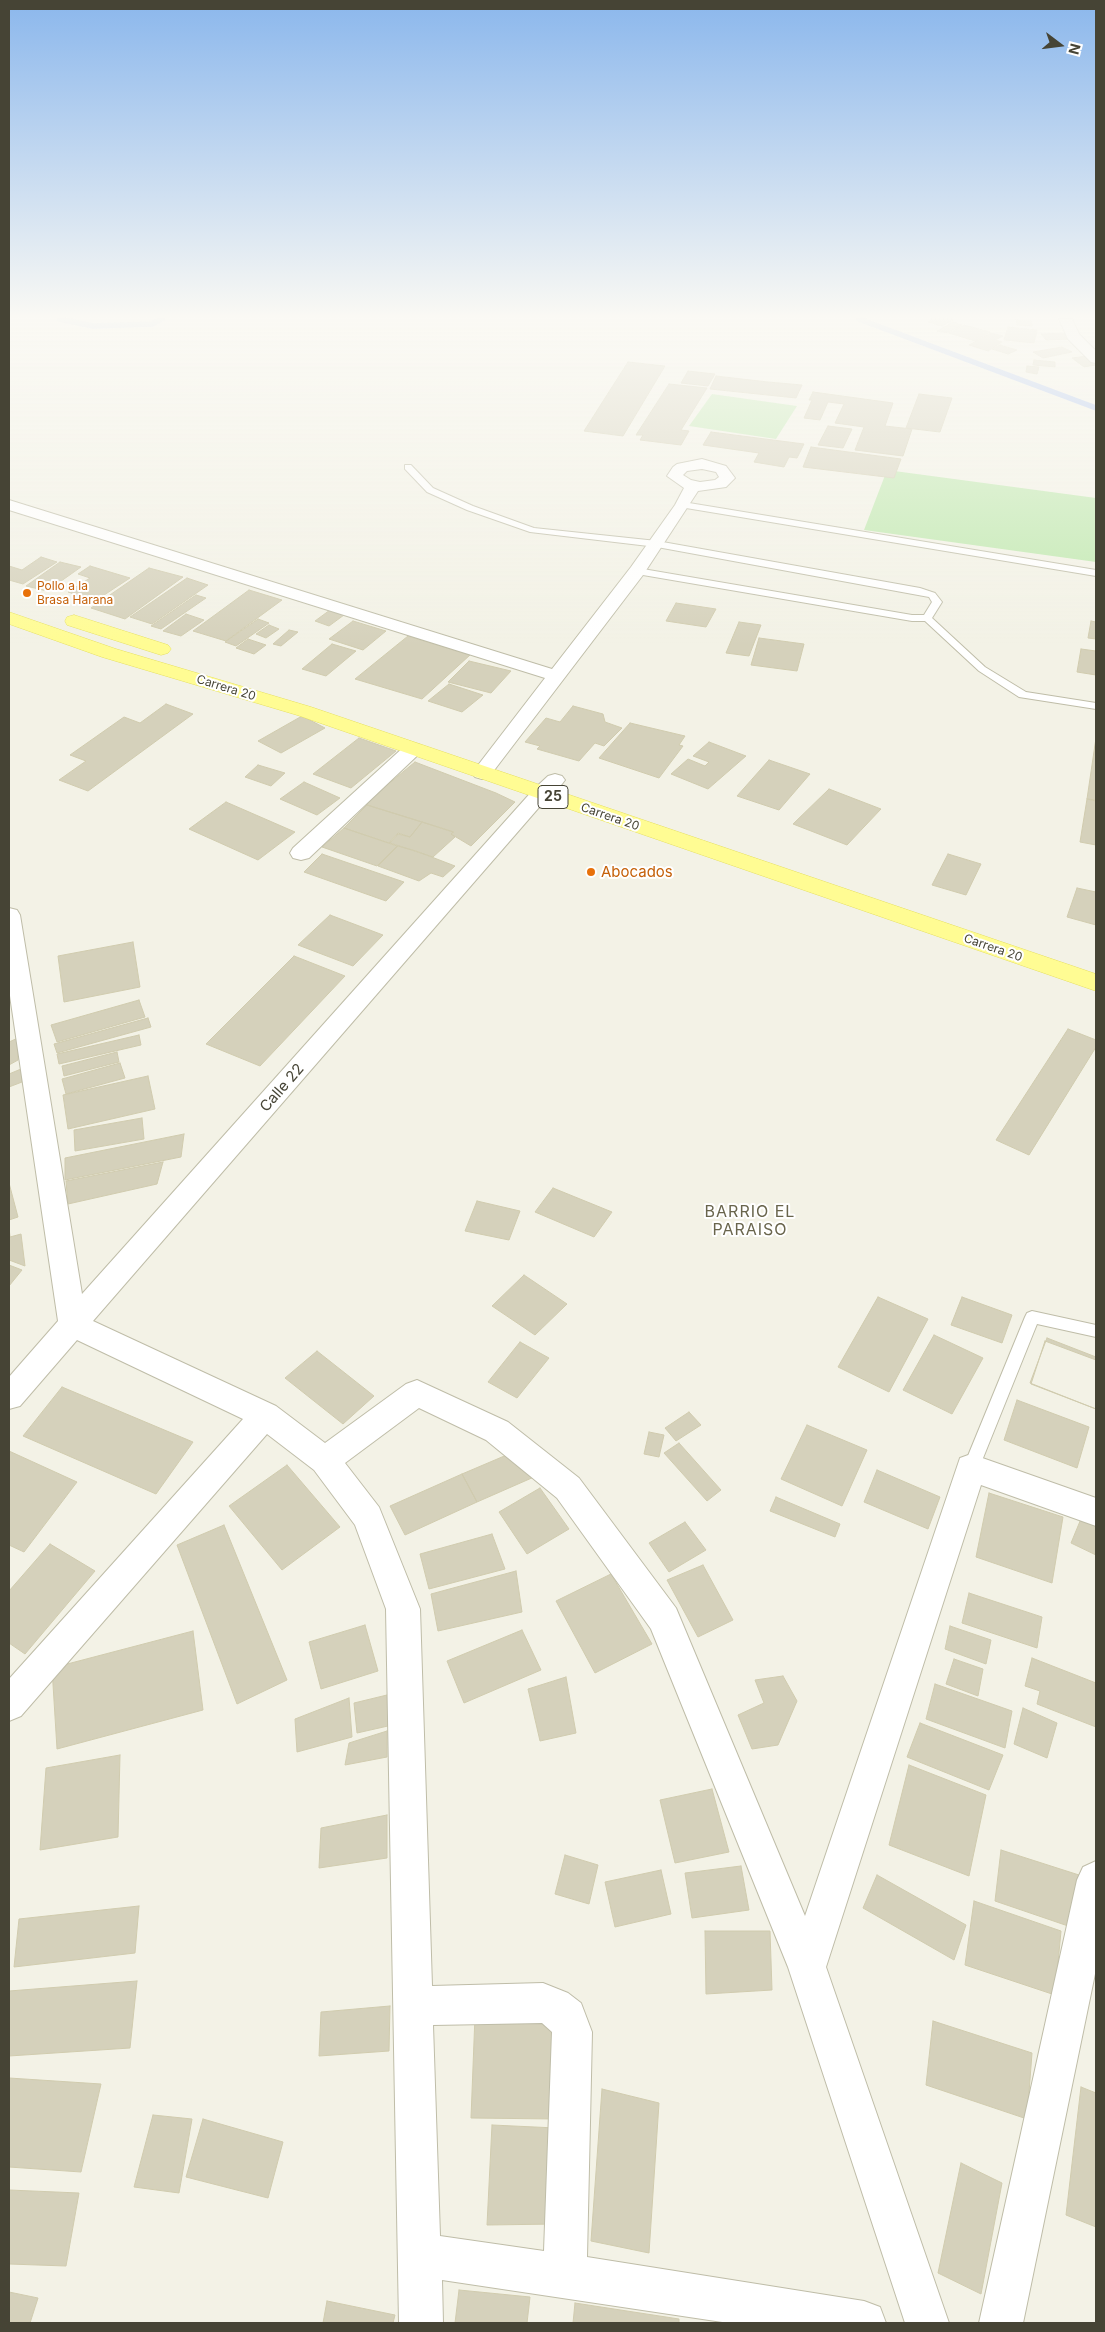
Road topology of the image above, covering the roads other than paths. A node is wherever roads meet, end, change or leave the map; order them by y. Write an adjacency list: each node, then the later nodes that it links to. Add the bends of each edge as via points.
1 (408, 467): 5 (lane, via 430,490 534,530)
2 (693, 486): 4 (street)
3 (9, 505): 11 (street)
4 (683, 505): 5 (street); 7 (lane)
5 (657, 544): 6 (street); 10 (lane, via 920,591 932,595 937,602)
6 (637, 571): 10 (lane, via 912,618); 11 (street)
7 (1096, 573)
8 (9, 600): 14 (main road, Carrera 20 / 25, via 317,698)
9 (9, 618): 13 (main road, Carrera 20 / 25, via 109,653 304,711)
10 (928, 618): 12 (lane, via 982,669 1023,695)
11 (557, 676): 14 (street)
12 (1096, 706)
13 (413, 749): 14 (main road, Carrera 20 / 25); 16 (street)
14 (488, 766): 15 (main road, Carrera 20 / 25)
15 (548, 786): 18 (main road, Carrera 20 / 25); 19 (main road, Carrera 20 / 25); 21 (street, Calle 22)
16 (301, 853)
17 (9, 915): 20 (street)
18 (1096, 964)
19 (1096, 983)
20 (16, 1010): 21 (street)
21 (73, 1325): 23 (street, Calle 22); 24 (street)
22 (1096, 1331): 26 (lane, via 1032,1318)
23 (9, 1397)
24 (265, 1415): 25 (street); 28 (street)
25 (325, 1461): 30 (street, via 417,1393 497,1431 568,1488 664,1619); 31 (street, via 368,1517 403,1609)
26 (971, 1468): 27 (street); 30 (street)
27 (1096, 1512)
28 (9, 1704)
29 (1096, 1880): 37 (street)
30 (806, 1967): 36 (street)
31 (414, 2006): 32 (street); 33 (street, via 543,2003 567,2017 572,2032)
32 (420, 2255): 33 (street); 34 (street)
33 (565, 2275): 35 (street)
34 (421, 2323)
35 (864, 2323)
36 (927, 2323)
37 (1001, 2323)

